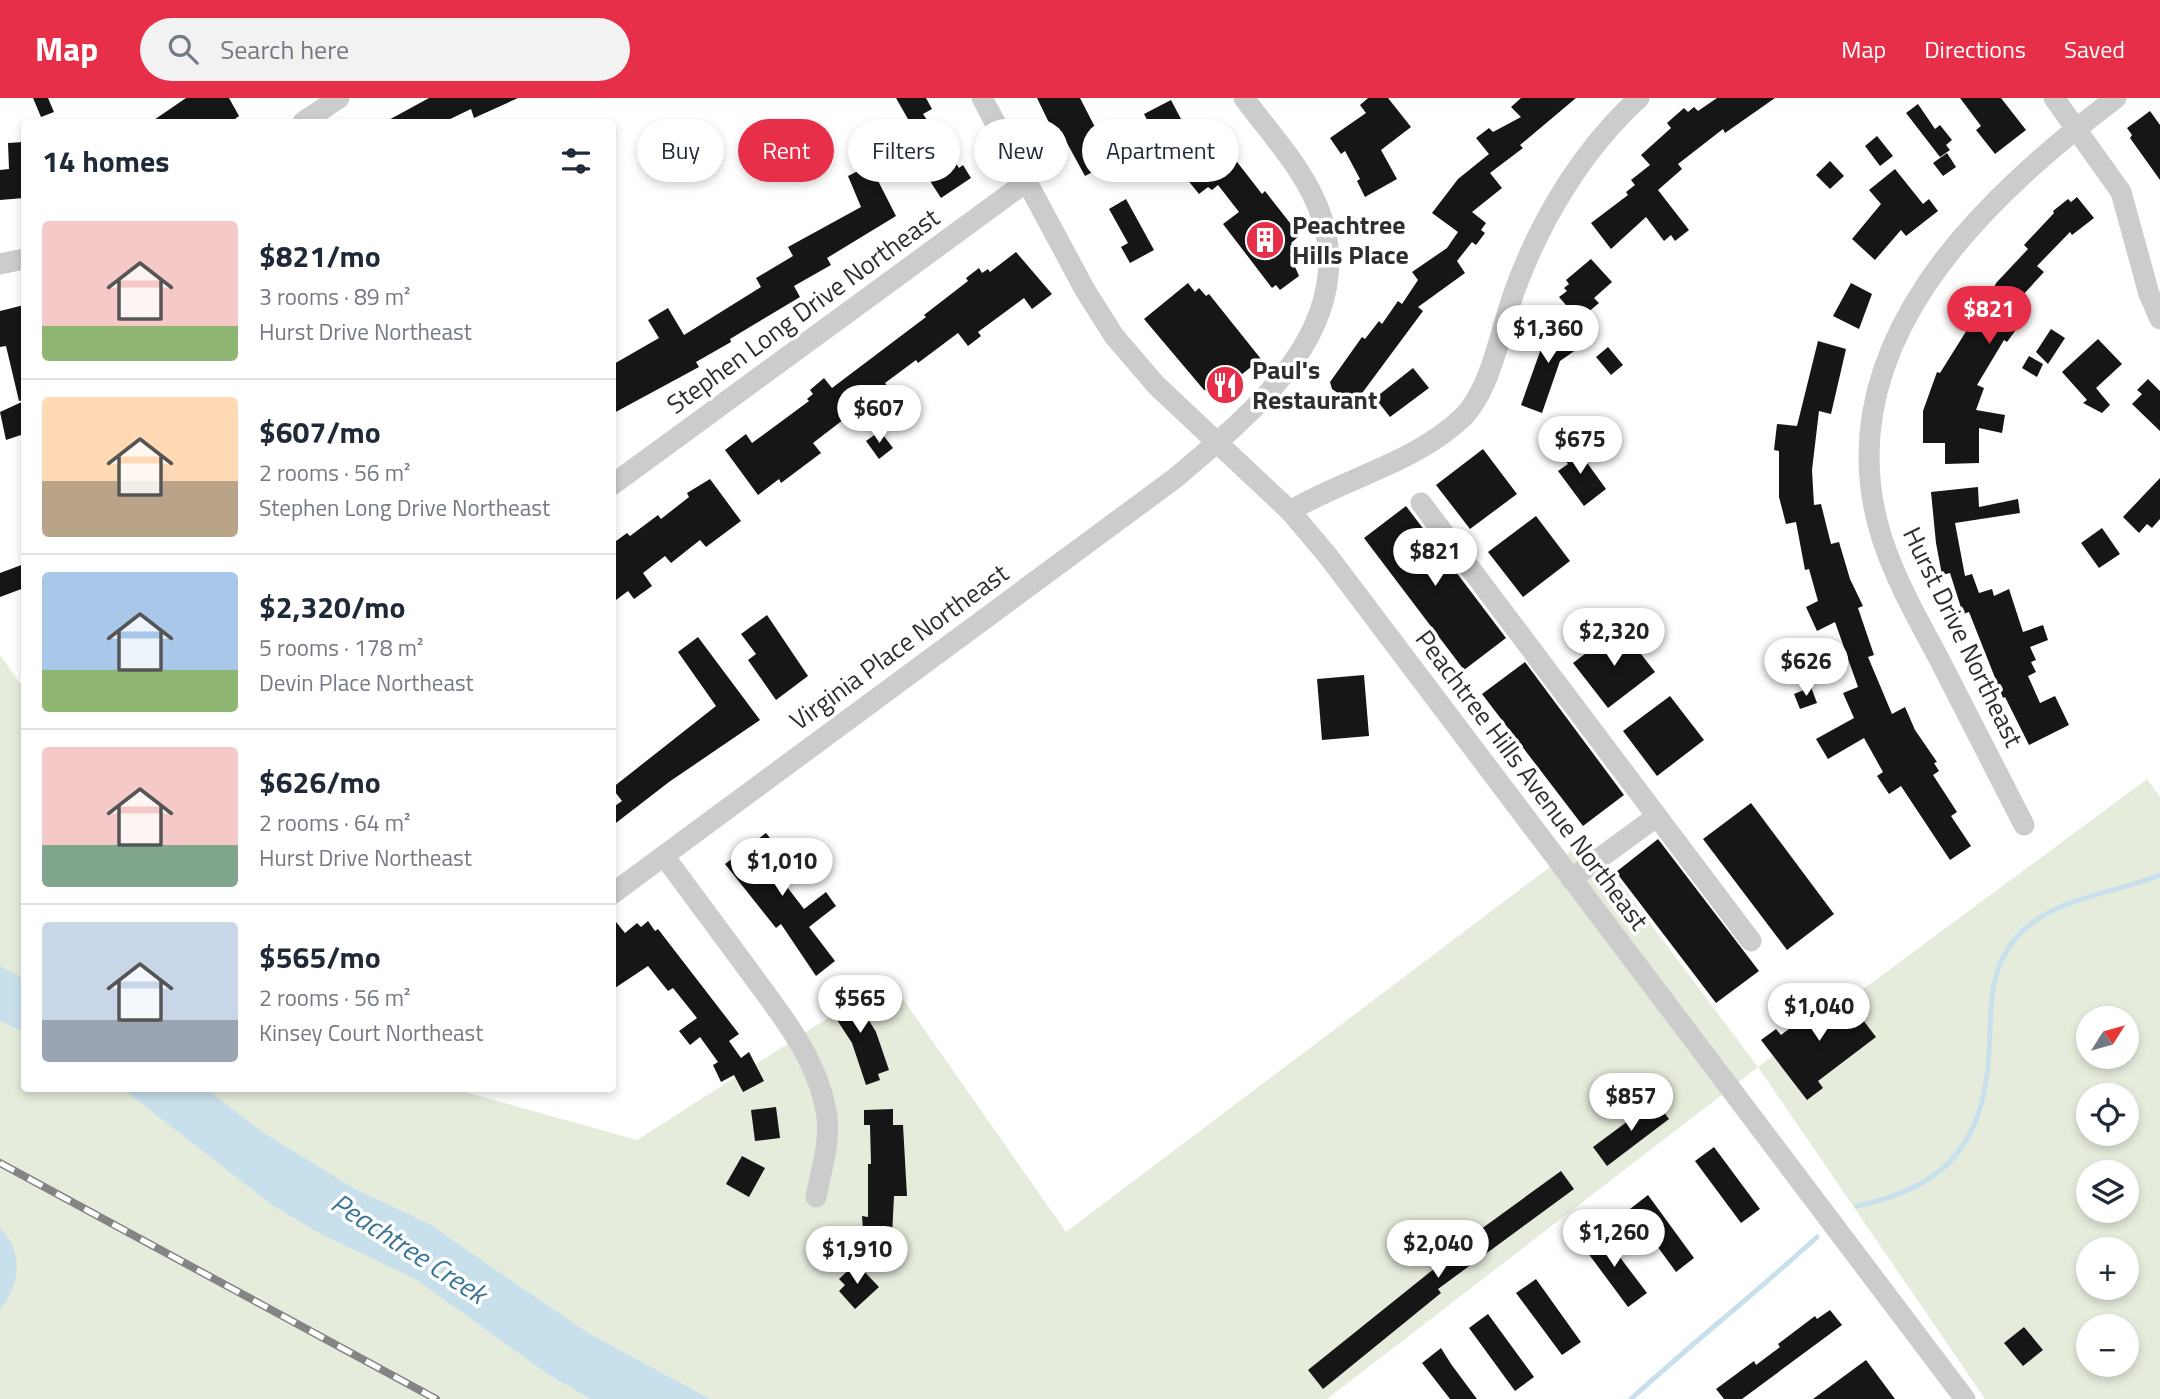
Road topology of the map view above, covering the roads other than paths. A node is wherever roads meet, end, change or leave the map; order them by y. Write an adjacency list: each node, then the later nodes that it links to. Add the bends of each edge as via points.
1 (339, 98): 7 (street)
2 (982, 98): 8 (street, Peachtree Hills Avenue Northeast)
3 (1244, 98): 14 (street, Virginia Place Northeast, via 1307,183 1322,218 1328,272 1315,330 1298,358)
4 (1639, 98): 17 (street, via 1601,137 1538,233 1483,387 1463,417 1400,459)
5 (2054, 98): 9 (street)
6 (2116, 98): 9 (street, Hurst Drive Northeast)
7 (308, 119)
8 (993, 119)
9 (2076, 128): 13 (street, via 2121,192); 19 (street, Hurst Drive Northeast, via 2009,186 1932,274 1888,356 1871,433 1873,498 1890,561)
10 (1026, 182): 14 (street, Peachtree Hills Avenue Northeast, via 1114,336 1156,385); 15 (street, Stephen Long Drive Northeast)
11 (21, 260): 12 (street)
12 (0, 264)
13 (2160, 319)
14 (1217, 443): 17 (street, Peachtree Hills Avenue Northeast); 20 (street, Virginia Place Northeast)
15 (616, 482)
16 (1421, 503): 18 (street)
17 (1290, 511): 21 (street, Peachtree Hills Avenue Northeast)
18 (1656, 817): 21 (street); 23 (street)
19 (2024, 825)
20 (664, 856): 22 (street, Virginia Place Northeast); 24 (street, via 791,1028 809,1060 827,1120)
21 (1572, 878): 25 (street, Peachtree Hills Avenue Northeast)
22 (616, 891)
23 (1751, 941)
24 (816, 1197)
25 (1965, 1399)

